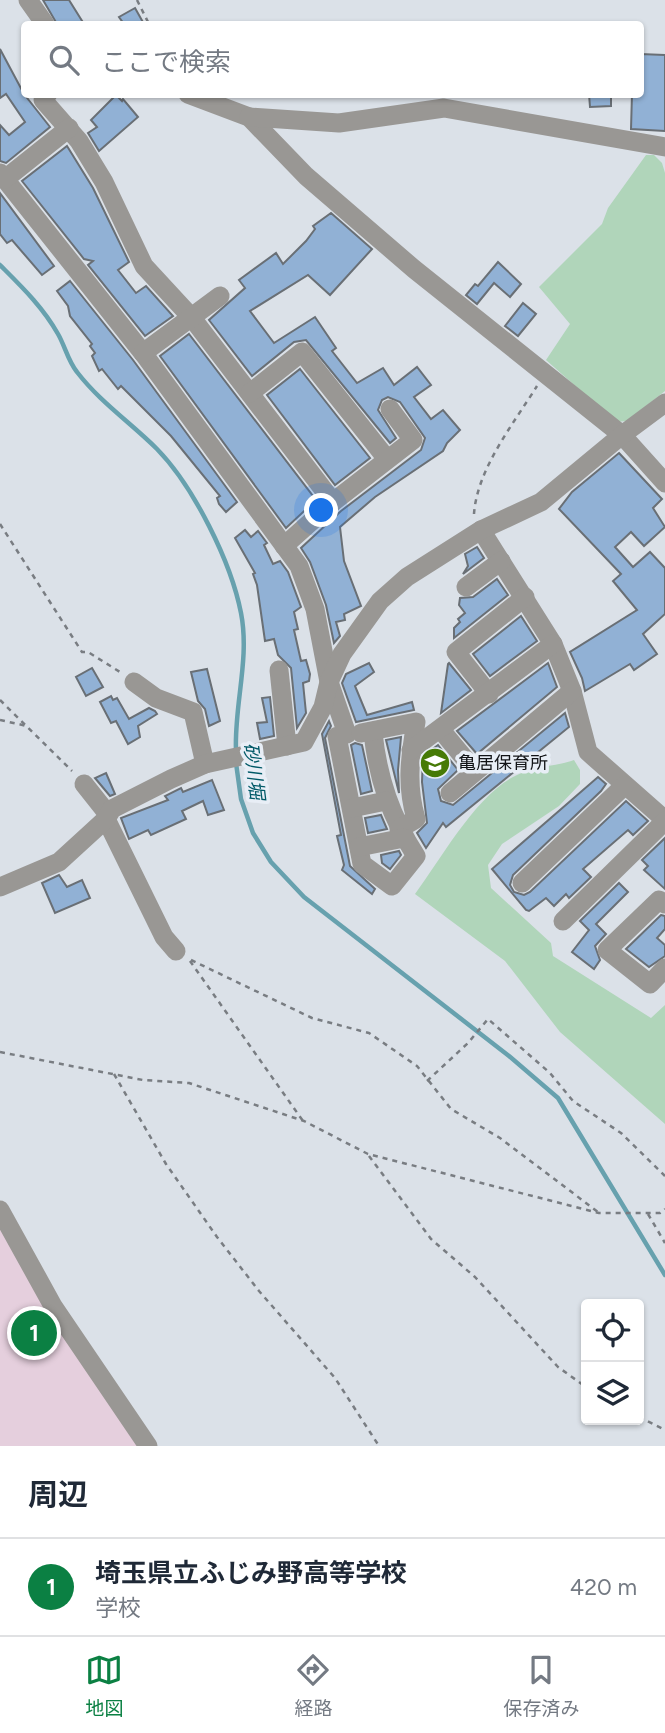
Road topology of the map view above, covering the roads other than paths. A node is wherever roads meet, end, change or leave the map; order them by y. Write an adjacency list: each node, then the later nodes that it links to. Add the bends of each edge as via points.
1 (28, 0): 2 (street)
2 (43, 21)
3 (45, 98): 6 (street)
4 (199, 98): 5 (street)
5 (249, 117): 7 (street, via 339,123 444,108); 15 (street, via 306,176 384,244)
6 (69, 128): 8 (street); 10 (street, via 104,182 144,266)
7 (665, 148)
8 (2, 176): 11 (street)
9 (220, 296): 10 (street)
10 (192, 318): 11 (street); 12 (street)
11 (143, 354): 20 (street)
12 (250, 393): 16 (street, via 302,352); 18 (street)
13 (665, 404): 15 (street)
14 (390, 409): 16 (street, via 413,440)
15 (622, 435): 17 (street); 19 (street, via 541,502)
16 (387, 459): 18 (street)
17 (665, 483)
18 (333, 502): 20 (street)
19 (481, 530): 21 (street); 27 (street, via 407,577 380,601 342,653)
20 (284, 546): 27 (street, via 299,566 315,609)
21 (501, 561): 22 (street); 23 (street)
22 (466, 587)
23 (525, 597): 24 (street); 29 (street, via 456,652)
24 (553, 644): 28 (street); 29 (street)
25 (279, 670): 33 (street)
26 (134, 682): 35 (street, via 156,698 192,712)
27 (328, 682): 32 (street); 33 (street, via 323,707 304,742)
28 (572, 691): 38 (street); 40 (street, via 588,752)
29 (489, 694): 30 (street)
30 (440, 730): 34 (street); 38 (street)
31 (373, 733): 32 (street); 34 (street, via 416,722); 36 (street)
32 (346, 734): 37 (street, via 337,736)
33 (287, 746): 35 (street)
34 (411, 750): 46 (street, via 409,786 416,819)
35 (212, 763): 44 (street)
36 (376, 763): 37 (street); 42 (street)
37 (344, 769): 43 (street)
38 (475, 771): 41 (street)
39 (84, 784): 44 (street)
40 (624, 786): 45 (street); 48 (street)
41 (450, 793)
42 (386, 801): 43 (street); 46 (street)
43 (352, 808): 47 (street)
44 (107, 816): 49 (street, via 59,862); 52 (street, via 164,937)
45 (665, 820): 51 (street)
46 (402, 833): 47 (street); 47 (street, via 416,856 392,886 362,864)
47 (359, 847)
48 (523, 883)
49 (0, 887)
50 (665, 904): 53 (street, via 659,900 607,950 650,984)
51 (563, 921)
52 (176, 951)
53 (665, 968)
54 (0, 1210): 55 (street, via 53,1306)
55 (148, 1446)

